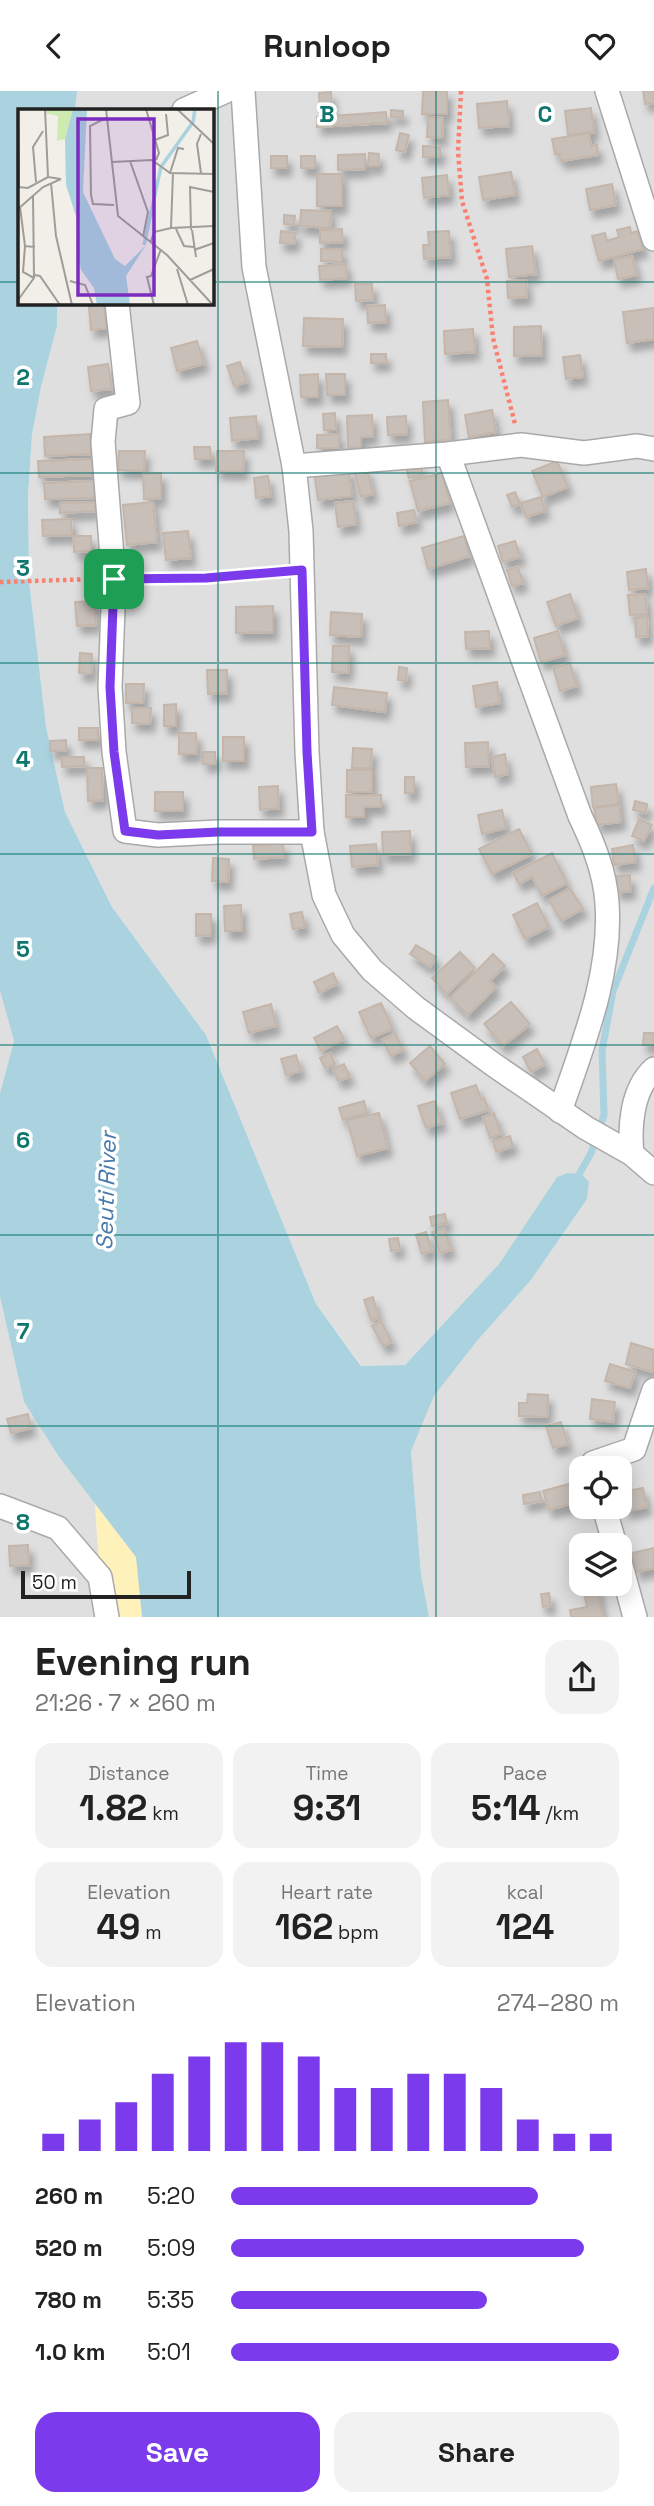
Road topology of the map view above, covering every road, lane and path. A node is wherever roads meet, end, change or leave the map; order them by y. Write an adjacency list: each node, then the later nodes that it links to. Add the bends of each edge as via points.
1 (226, 91): 5 (street)
2 (243, 91): 11 (street, via 254,267)
3 (461, 91): 8 (path, via 458,151 462,201 486,279 493,338)
4 (607, 91): 6 (street)
5 (186, 109)
6 (654, 239)
7 (117, 305): 13 (street, via 128,403 106,409 103,442)
8 (521, 445): 9 (street, via 584,453 638,446); 10 (street)
9 (654, 449)
10 (448, 454): 11 (street); 17 (street, via 597,852 607,900 597,1002)
11 (294, 466): 12 (street)
12 (302, 570): 13 (path); 15 (street)
13 (114, 579): 14 (path); 15 (street, via 110,687 125,831 158,835)
14 (0, 582)
15 (312, 832): 17 (street, via 324,895 343,935 372,970 416,1008)
16 (654, 1069): 18 (street, via 638,1093 630,1131)
17 (560, 1111): 18 (street)
18 (632, 1154): 19 (street)
19 (654, 1173)
20 (654, 1390): 21 (street, via 634,1448)
21 (612, 1456)
22 (0, 1506): 24 (street, via 58,1528 100,1577)
23 (629, 1596): 25 (street)
24 (107, 1617)
25 (635, 1617)

